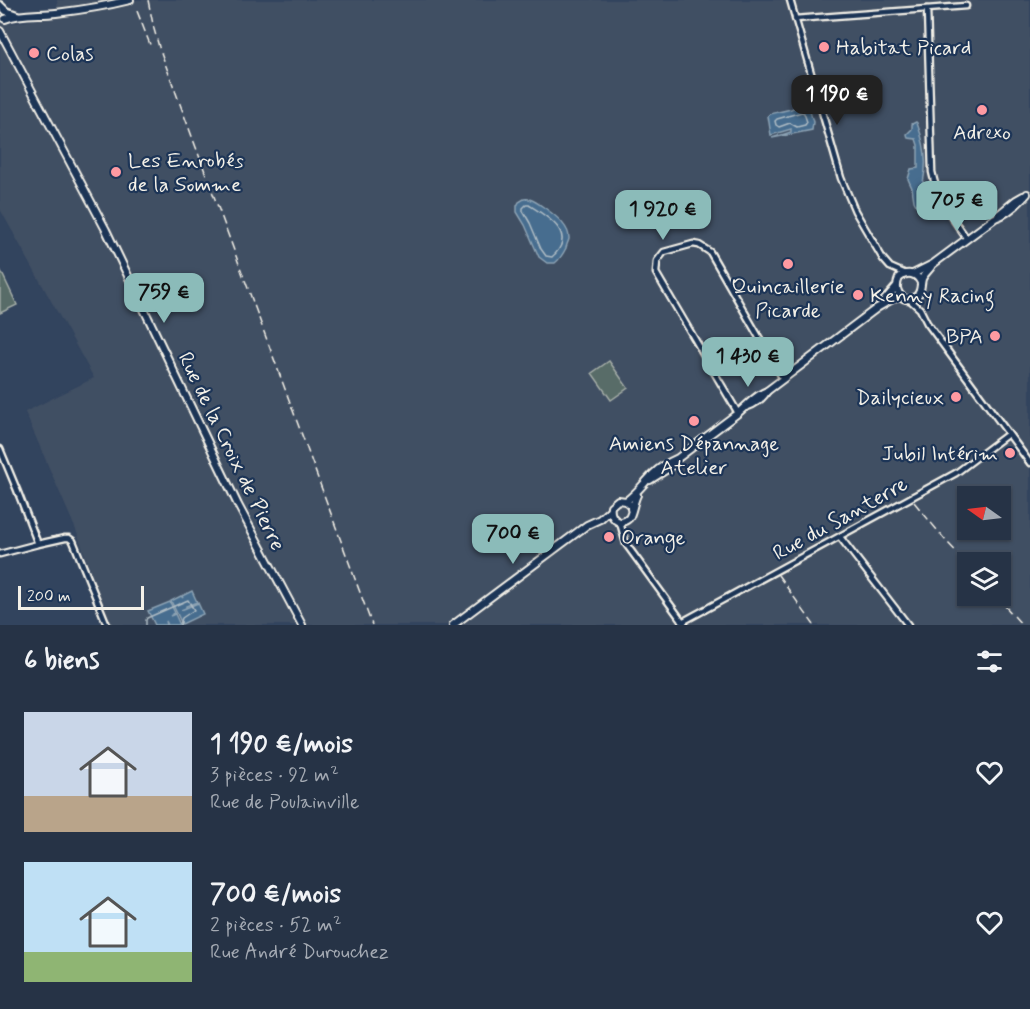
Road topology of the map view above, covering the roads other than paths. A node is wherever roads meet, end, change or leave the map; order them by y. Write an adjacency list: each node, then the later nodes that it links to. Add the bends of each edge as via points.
1 (130, 0): 7 (main road, via 68,12)
2 (789, 0): 8 (street)
3 (0, 5): 6 (main road)
4 (966, 6): 5 (street)
5 (927, 9): 8 (street); 12 (street, via 932,172 943,206)
6 (6, 11): 7 (main road); 9 (main road, Rue de la Croix de Pierre)
7 (18, 15): 9 (main road)
8 (795, 20): 14 (street, via 841,178 855,211)
9 (3, 22): 10 (main road, Rue de la Croix de Pierre)
10 (1, 32): 42 (main road, Rue de la Croix de Pierre, via 106,230 238,504)
11 (1029, 193): 12 (main road)
12 (968, 239): 13 (main road)
13 (933, 264): 16 (main road); 17 (main road)
14 (890, 267): 15 (street); 18 (street)
15 (906, 274): 16 (main road); 18 (main road)
16 (913, 274): 17 (main road)
17 (921, 283): 19 (main road)
18 (897, 284): 20 (main road); 22 (main road)
19 (918, 295): 21 (main road); 23 (street)
20 (901, 296): 21 (main road); 22 (main road)
21 (909, 298): 23 (street)
22 (877, 308): 24 (main road)
23 (920, 309): 26 (street)
24 (783, 379): 25 (main road); 25 (street, via 710,252 693,244 664,252 657,261 656,273)
25 (738, 413): 29 (main road)
26 (1008, 434): 28 (street); 37 (street, Rue du Santerre, via 956,473)
27 (0, 449): 38 (street)
28 (1030, 463)
29 (639, 491): 30 (main road); 31 (main road)
30 (626, 501): 31 (main road); 32 (main road, via 615,501)
31 (632, 509): 35 (main road)
32 (610, 510): 33 (main road); 34 (main road)
33 (600, 519): 34 (main road); 43 (main road)
34 (616, 520): 35 (main road); 36 (street)
35 (626, 520): 36 (street)
36 (624, 534): 40 (street, via 626,544)
37 (840, 537): 40 (street, Rue du Santerre); 44 (street)
38 (38, 544): 39 (street); 41 (street, via 65,538 75,544)
39 (0, 554)
40 (683, 623)
41 (106, 625)
42 (302, 625)
43 (453, 625)
44 (908, 625)

